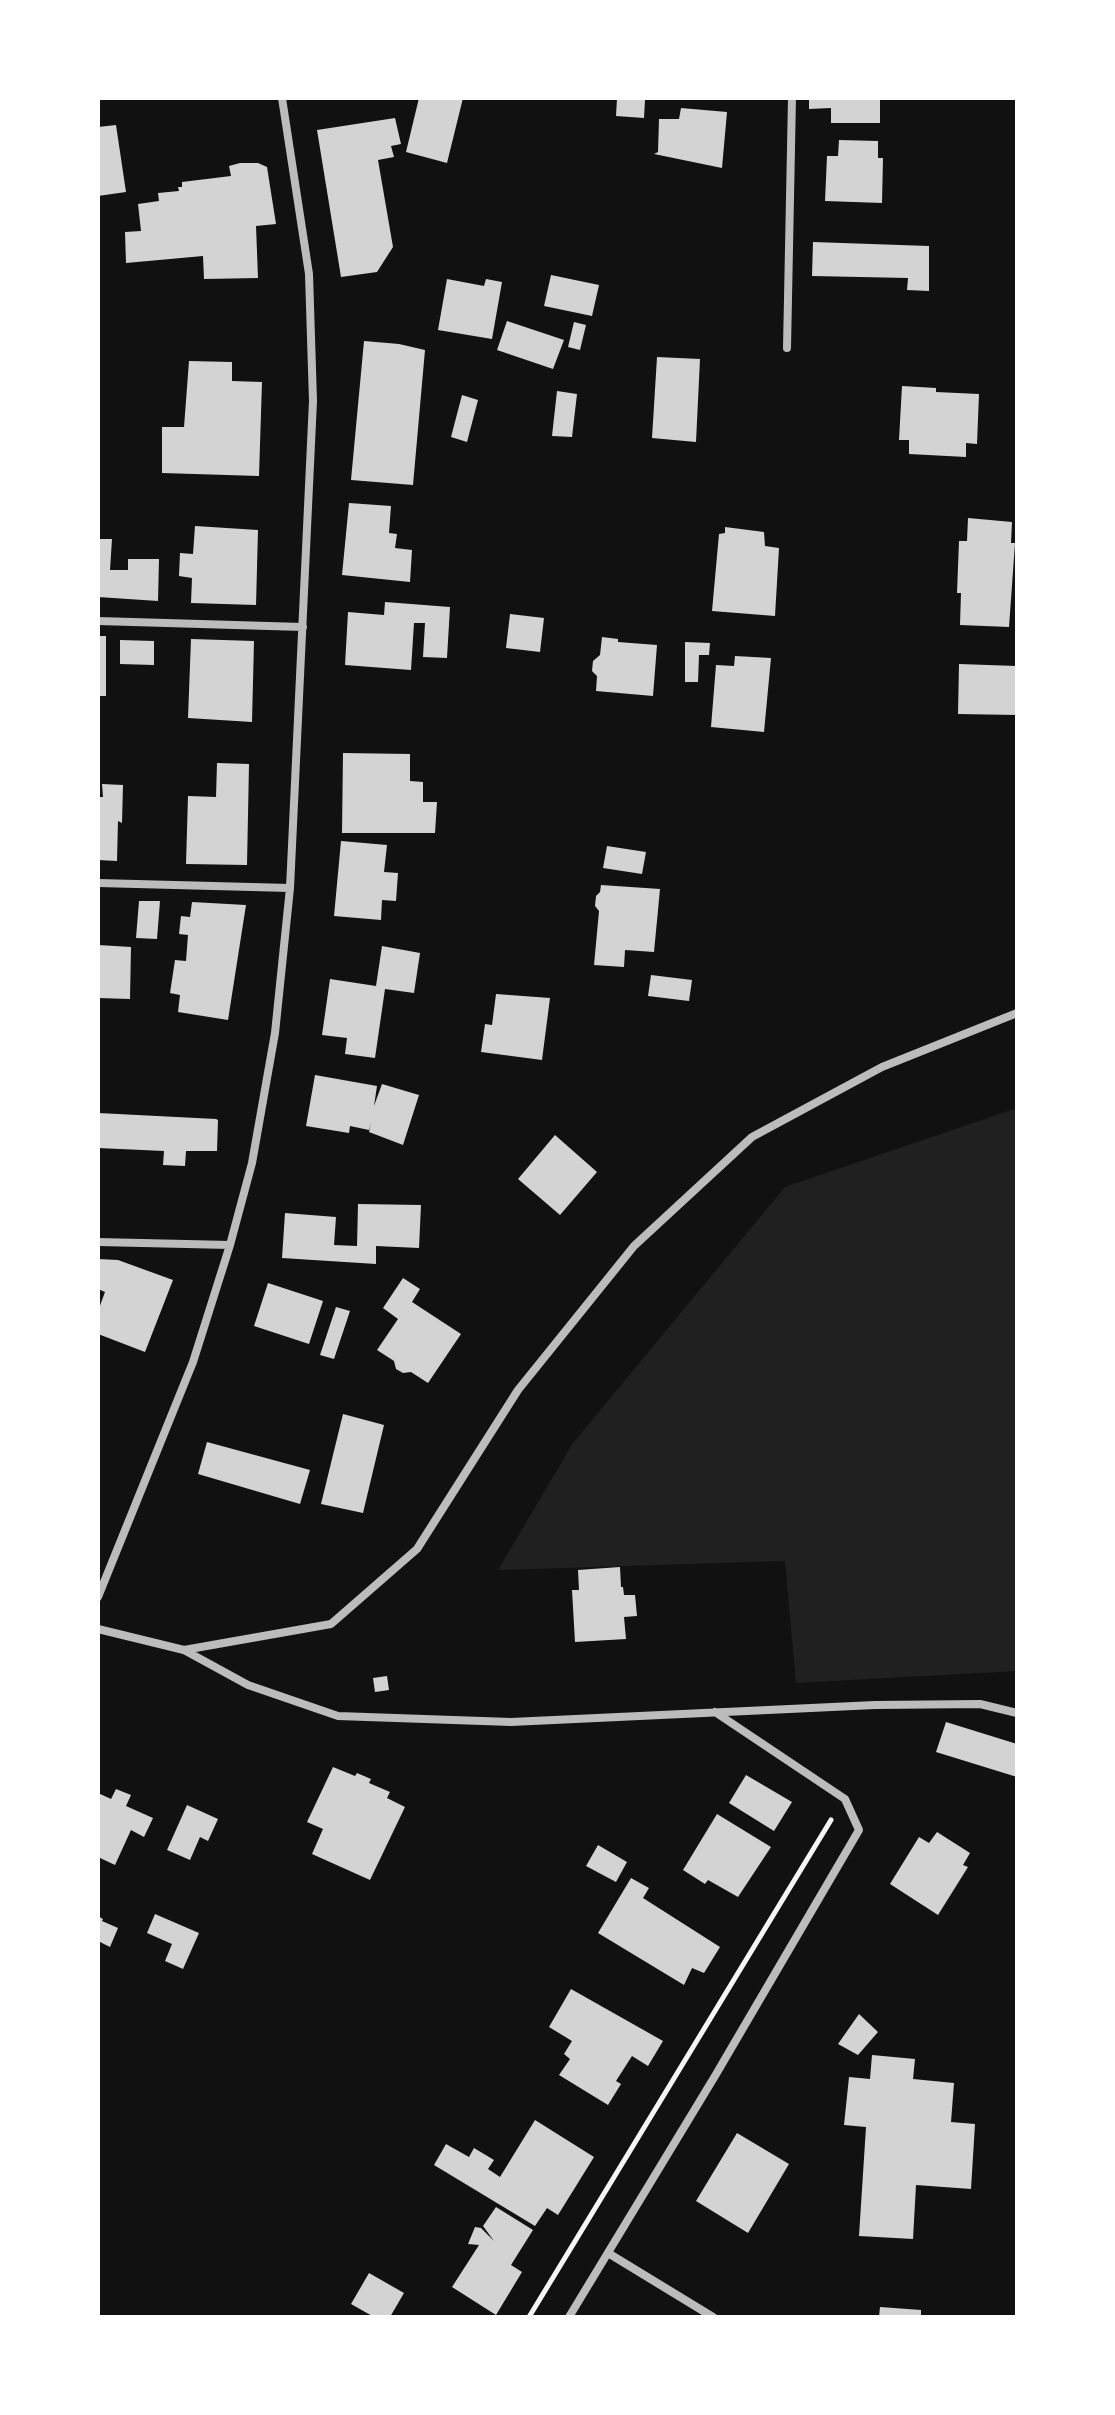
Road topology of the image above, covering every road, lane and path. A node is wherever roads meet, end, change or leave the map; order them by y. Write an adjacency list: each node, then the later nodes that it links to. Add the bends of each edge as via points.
1 (282, 98): 5 (street, via 309,274 313,337)
2 (792, 98): 3 (street)
3 (787, 348)
4 (98, 621): 5 (street)
5 (303, 627): 7 (street)
6 (98, 883): 7 (street)
7 (290, 888): 10 (street, via 275,1033 252,1163)
8 (1017, 1013): 13 (street, via 882,1067 752,1137 634,1246 518,1390 417,1549 331,1624)
9 (98, 1242): 10 (street)
10 (230, 1245): 11 (street, via 193,1362)
11 (98, 1597)
12 (98, 1629): 13 (street)
13 (184, 1650): 14 (street, via 248,1685 338,1716 511,1722)
14 (714, 1712): 15 (street, via 980,1704); 16 (street)
15 (1017, 1713)
16 (845, 1799): 17 (street, via 859,1830); 18 (path)
17 (608, 2253): 19 (street); 20 (street)
18 (529, 2317)
19 (569, 2317)
20 (713, 2317)

